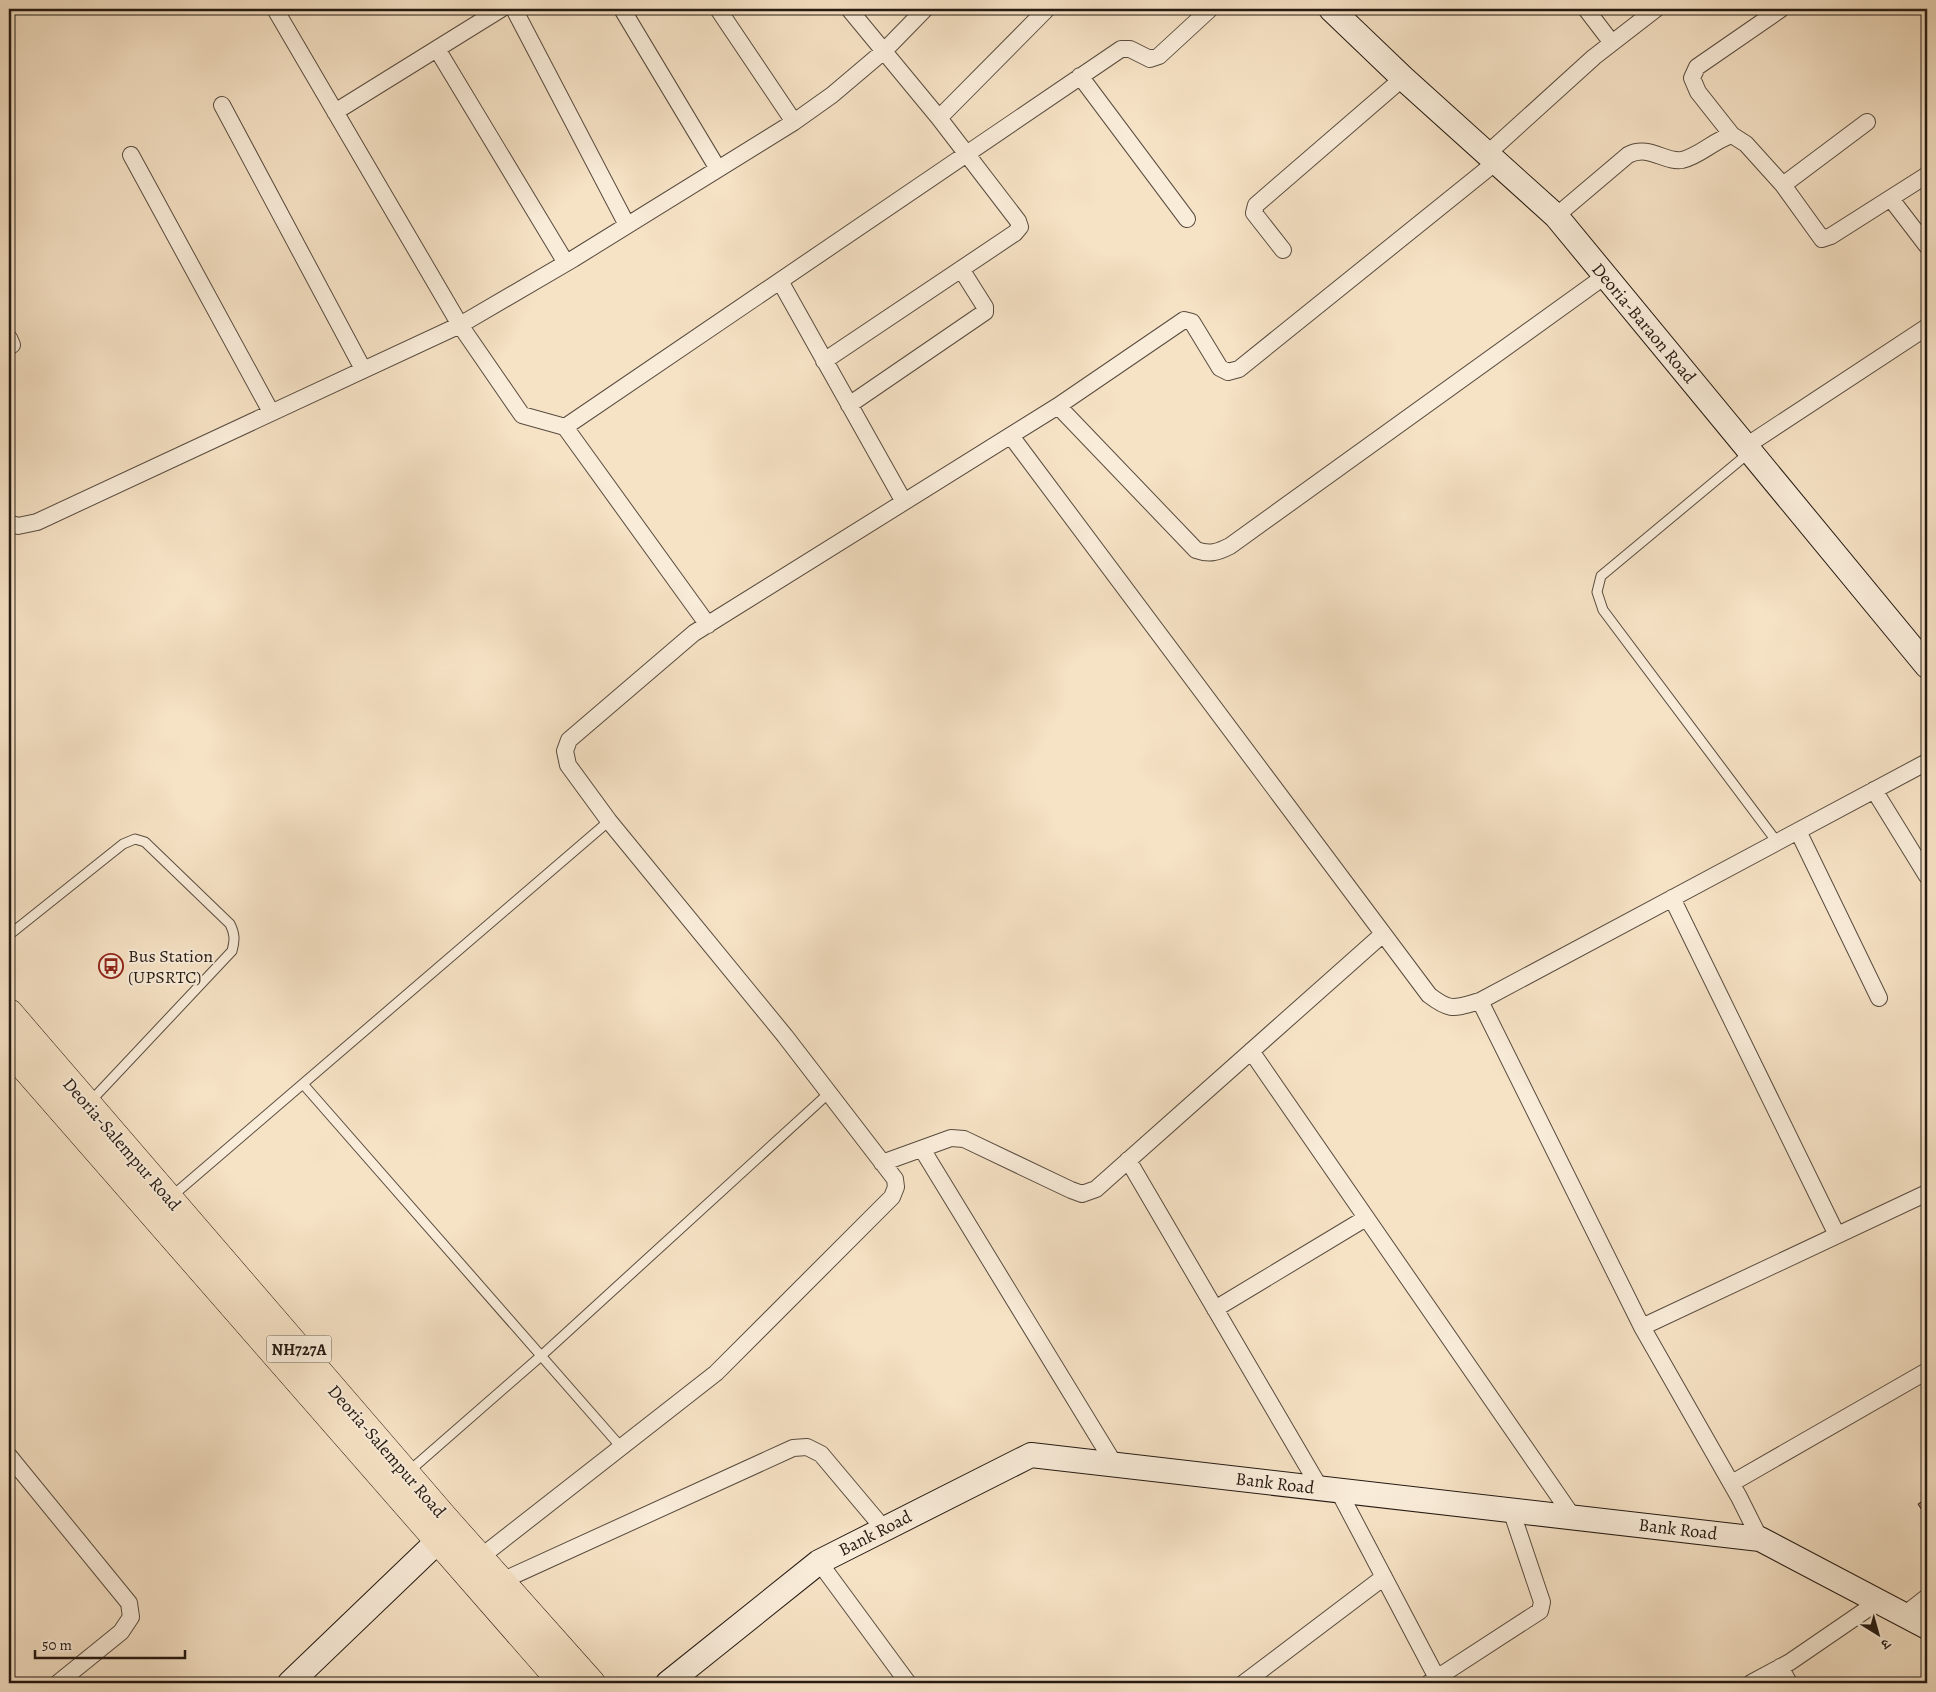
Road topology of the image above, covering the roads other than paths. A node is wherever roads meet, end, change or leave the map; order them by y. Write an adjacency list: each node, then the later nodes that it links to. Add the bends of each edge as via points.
1 (275, 9): 20 (street)
2 (501, 9): 15 (street)
3 (514, 9): 34 (street)
4 (622, 9): 28 (street)
5 (718, 9): 22 (street)
6 (850, 9): 16 (street)
7 (925, 9): 16 (street)
8 (1047, 9): 21 (street)
9 (1210, 9): 17 (street, via 1159,56 1150,59 1130,49 1121,49)
10 (1331, 9): 18 (street, Deoria-Baraon Road)
11 (1586, 9): 14 (street)
12 (1656, 9): 14 (street)
13 (1781, 9): 24 (street, via 1697,67 1692,78 1698,92)
14 (1612, 43): 27 (street)
15 (437, 48): 20 (street); 37 (street)
16 (884, 51): 21 (street); 22 (street)
17 (1080, 76): 25 (street); 33 (street)
18 (1403, 78): 27 (street, Deoria-Baraon Road); 36 (street, via 1256,205 1254,213)
19 (222, 105): 44 (street)
20 (336, 112): 41 (street)
21 (939, 118): 25 (street)
22 (794, 122): 28 (street)
23 (1867, 122): 30 (street)
24 (1732, 135): 30 (street, via 1746,144); 32 (street, via 1681,160 1634,152)
25 (967, 154): 38 (street, via 1020,227); 40 (street)
26 (131, 155): 47 (street)
27 (1491, 158): 32 (street, Deoria-Baraon Road); 46 (street, via 1239,369 1228,372 1220,368 1192,322 1184,320)
28 (718, 169): 34 (street)
29 (1927, 175): 31 (street)
30 (1783, 185): 31 (street, via 1822,239)
31 (1891, 198): 35 (street)
32 (1556, 216): 39 (street, Deoria-Baraon Road)
33 (1186, 219)
34 (627, 225): 37 (street)
35 (1927, 246)
36 (1283, 250)
37 (566, 263): 41 (street)
38 (961, 269): 43 (street); 45 (street, via 985,312)
39 (1605, 276): 46 (street, via 1220,551 1207,554 1196,550); 50 (street, Deoria-Baraon Road)
40 (780, 281): 43 (street); 48 (street)
41 (460, 324): 44 (street); 48 (street, via 522,415)
42 (1927, 327): 50 (street)
43 (824, 361): 45 (street)
44 (364, 369): 47 (street)
45 (849, 405): 51 (street)
46 (1058, 406): 49 (street)
47 (271, 412): 52 (street, via 37,522 18,526)
48 (565, 427): 53 (street)
49 (1011, 436): 51 (street); 62 (street)
50 (1748, 449): 54 (street, Deoria-Baraon Road); 59 (lane, via 1601,576 1597,592 1603,610)
51 (904, 502): 53 (street)
52 (9, 523)
53 (708, 624): 57 (street, via 569,740 565,751 568,765)
54 (1927, 666)
55 (1927, 762): 56 (street)
56 (1874, 790): 58 (street); 60 (street)
57 (609, 821): 69 (lane); 70 (street)
58 (1798, 831): 59 (street); 64 (street)
59 (1777, 842): 61 (street)
60 (1927, 876)
61 (1672, 898): 65 (street); 78 (street)
62 (1383, 934): 65 (street, via 1429,995 1443,1006 1457,1007); 68 (street)
63 (9, 935): 71 (lane, via 123,844 135,838 145,842 230,924 234,932 232,950)
64 (1879, 998)
65 (1480, 1001): 80 (street)
66 (9, 1013): 71 (highway, Deoria-Salempur Road / NH727A)
67 (9, 1050): 71 (highway, Deoria-Salempur Road / NH727A)
68 (1251, 1051): 73 (street); 77 (street)
69 (303, 1084): 76 (lane); 81 (lane)
70 (829, 1093): 74 (street); 81 (lane)
71 (79, 1112): 76 (highway, Deoria-Salempur Road / NH727A); 93 (highway, Deoria-Salempur Road / NH727A)
72 (922, 1149): 73 (street, via 951,1138 964,1139 1082,1194 1096,1189); 74 (street); 85 (street)
73 (1128, 1160): 79 (street)
74 (882, 1163): 83 (street, via 895,1179 892,1196 716,1373)
75 (1927, 1193): 78 (street)
76 (169, 1199): 86 (highway, Deoria-Salempur Road / NH727A)
77 (1366, 1218): 79 (street); 90 (street)
78 (1837, 1235): 80 (street)
79 (1215, 1309): 88 (street)
80 (1642, 1327): 87 (street)
81 (541, 1356): 83 (lane); 86 (lane)
82 (1927, 1370): 87 (street)
83 (621, 1447): 95 (street)
84 (9, 1456): 103 (street, via 129,1603 131,1617 121,1632)
85 (1115, 1464): 88 (street, Bank Road); 91 (street, Bank Road, via 1031,1455)
86 (406, 1474): 95 (highway, Deoria-Salempur Road / NH727A)
87 (1732, 1483): 92 (street)
88 (1329, 1489): 89 (street, Bank Road); 96 (street)
89 (1511, 1510): 90 (street, Bank Road); 102 (street, via 1542,1602 1540,1611)
90 (1572, 1517): 92 (street, Bank Road)
91 (884, 1529): 94 (street, Bank Road); 95 (street, via 821,1454 807,1447 793,1448)
92 (1760, 1539): 98 (street, Bank Road)
93 (438, 1541): 95 (highway, Deoria-Salempur Road / NH727A); 104 (street)
94 (819, 1562): 107 (street, Bank Road); 108 (street)
95 (481, 1574): 105 (highway, Deoria-Salempur Road / NH727A); 106 (highway, Deoria-Salempur Road / NH727A)
96 (1384, 1578): 102 (street); 109 (street)
97 (1927, 1597): 99 (street)
98 (1878, 1601): 99 (street, Bank Road); 101 (street)
99 (1904, 1614): 100 (street, Bank Road)
100 (1927, 1627)
101 (1780, 1667): 110 (street); 111 (street)
102 (1433, 1681)
103 (58, 1683)
104 (290, 1683)
105 (563, 1683)
106 (591, 1683)
107 (668, 1683)
108 (908, 1683)
109 (1244, 1683)
110 (1751, 1683)
111 (1789, 1683)

